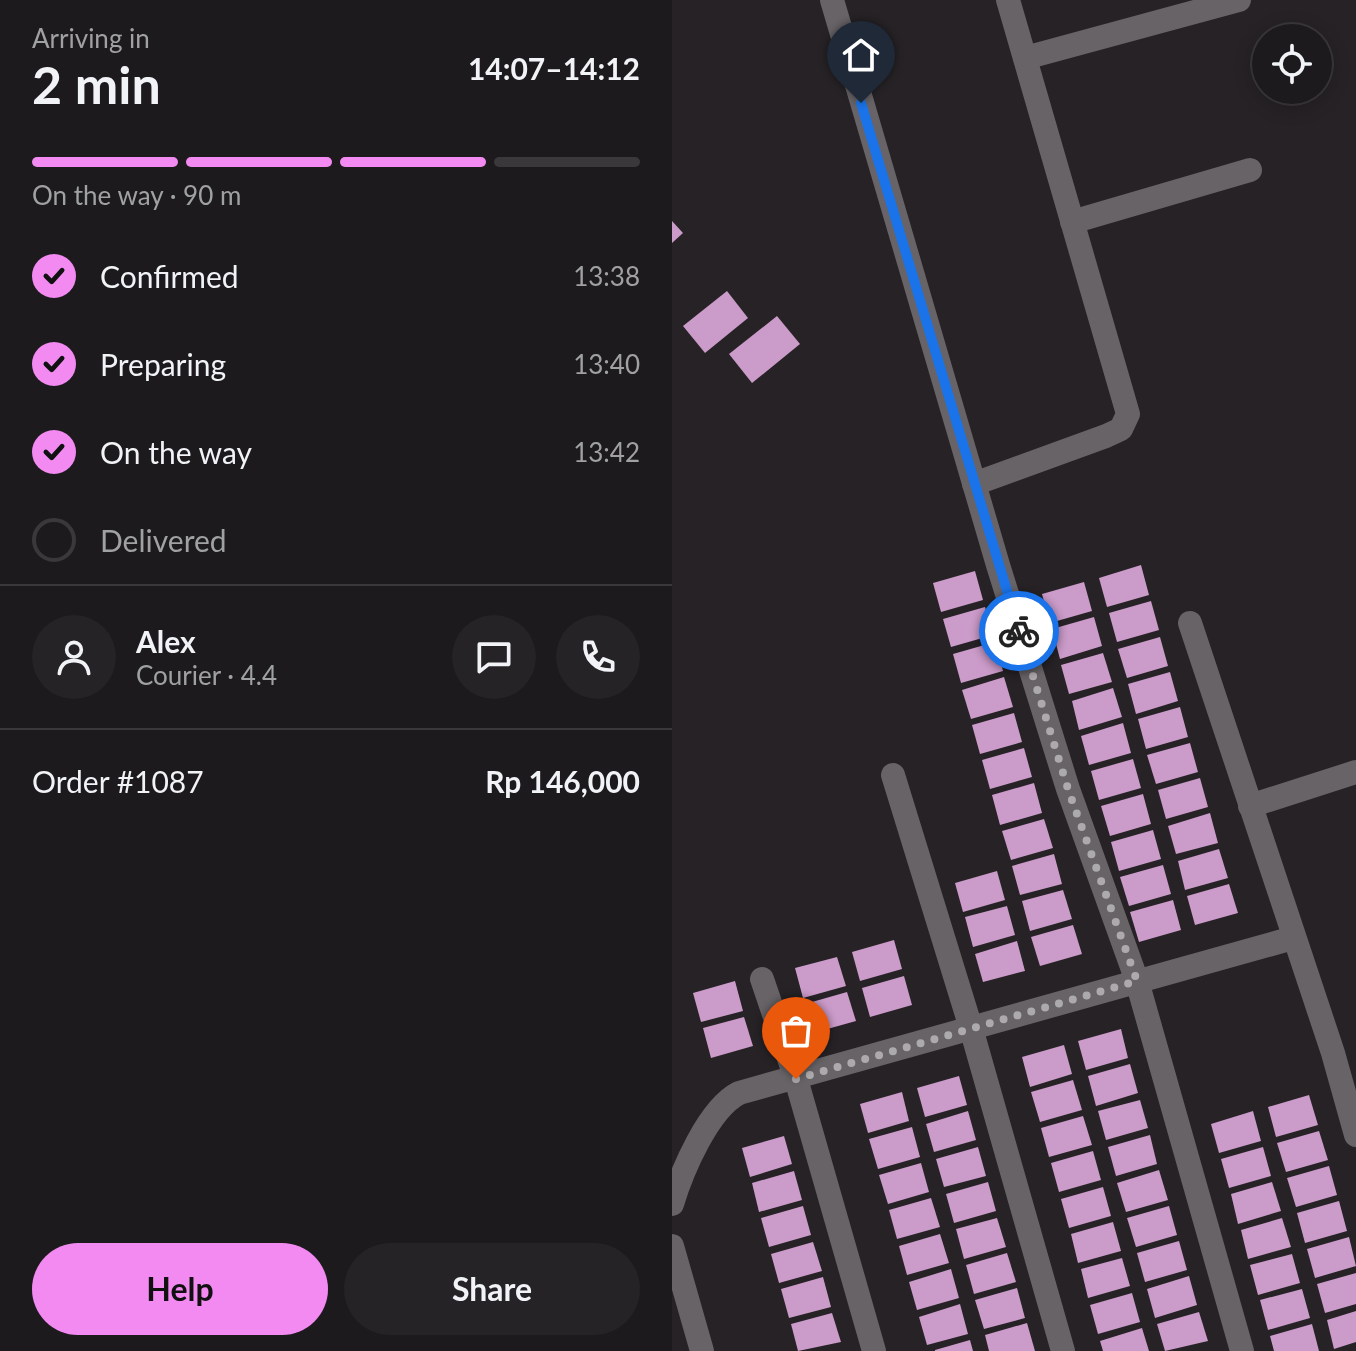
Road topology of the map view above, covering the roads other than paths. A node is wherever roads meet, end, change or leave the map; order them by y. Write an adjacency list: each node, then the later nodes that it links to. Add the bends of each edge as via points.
1 (832, 0): 7 (street)
2 (1008, 0): 4 (street)
3 (1239, 0): 4 (street)
4 (1025, 58): 6 (street)
5 (1250, 170): 6 (street)
6 (1072, 222): 7 (street, via 1127,401 1127,421 1106,436)
7 (974, 484): 14 (street, via 1068,789)
8 (1190, 623): 11 (street)
9 (1356, 772): 11 (street)
10 (893, 775): 15 (street)
11 (1250, 806): 12 (street)
12 (1293, 938): 14 (street); 16 (street)
13 (762, 979): 17 (street)
14 (1137, 981): 15 (street); 24 (street)
15 (971, 1028): 17 (street); 23 (street)
16 (1345, 1051): 18 (street)
17 (796, 1079): 19 (street, via 727,1099 687,1166); 22 (street)
18 (1356, 1135)
19 (672, 1204)
20 (672, 1246): 21 (street)
21 (702, 1351)
22 (874, 1351)
23 (1063, 1351)
24 (1242, 1351)

